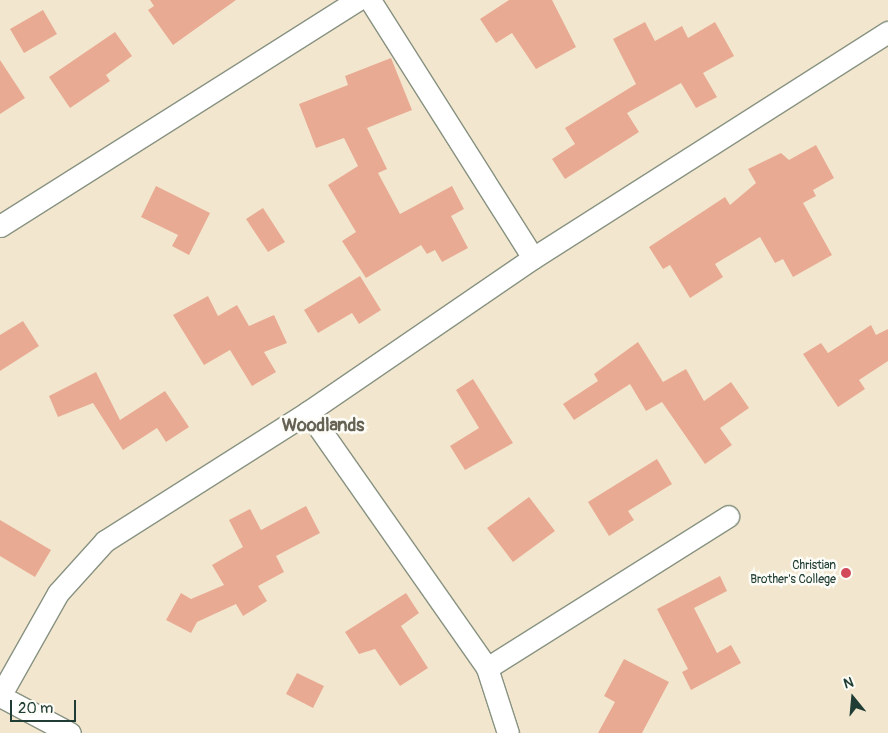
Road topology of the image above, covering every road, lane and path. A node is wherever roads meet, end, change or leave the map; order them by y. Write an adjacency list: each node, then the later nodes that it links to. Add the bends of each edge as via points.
1 (356, 0): 4 (street)
2 (370, 0): 5 (street)
3 (888, 32): 5 (street)
4 (0, 226)
5 (533, 258): 6 (street)
6 (308, 412): 8 (street); 9 (street, via 105,541 79,564 58,593)
7 (728, 516): 8 (street)
8 (487, 668): 11 (street)
9 (0, 696): 10 (street)
10 (70, 733)
11 (508, 733)

